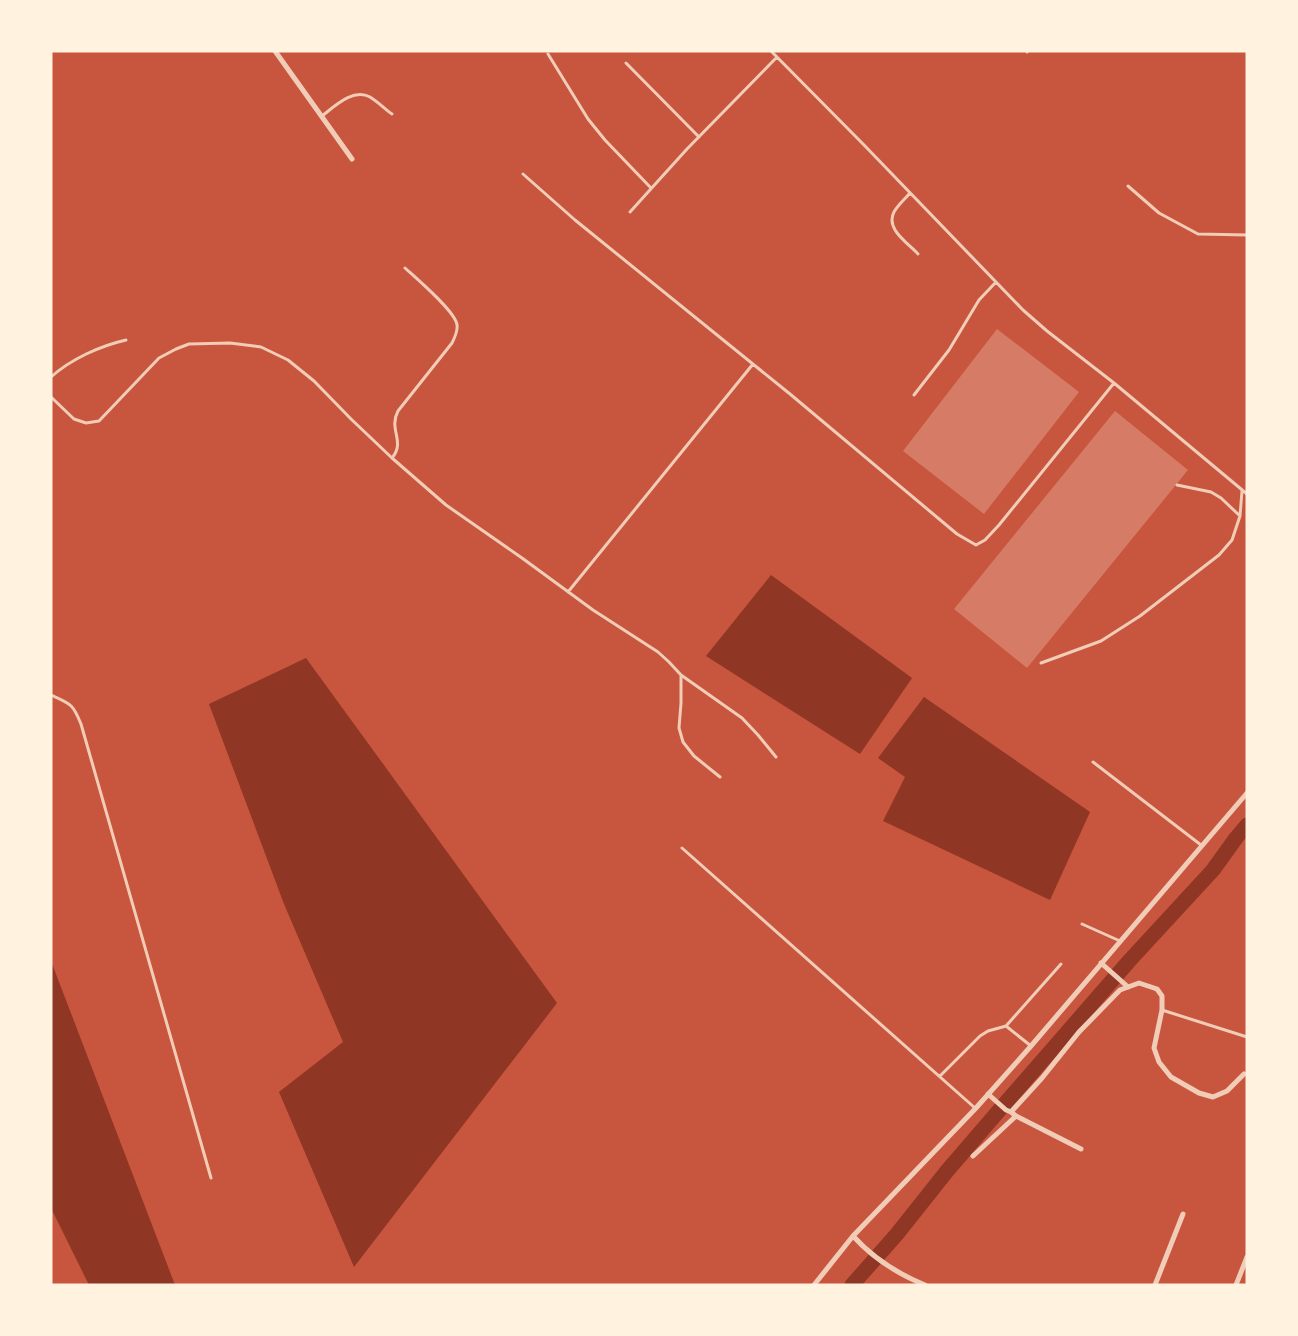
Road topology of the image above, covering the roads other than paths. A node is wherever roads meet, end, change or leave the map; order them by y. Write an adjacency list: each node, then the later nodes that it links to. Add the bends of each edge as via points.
1 (275, 51): 7 (street)
2 (771, 51): 4 (lane)
3 (548, 54): 12 (lane, via 588,119)
4 (777, 57): 8 (lane); 13 (lane)
5 (626, 63): 8 (lane)
6 (392, 114): 7 (lane, via 370,97 358,94)
7 (322, 116): 9 (street)
8 (699, 137): 12 (lane)
9 (352, 158)
10 (523, 174): 20 (lane)
11 (1128, 186): 15 (lane, via 1159,213 1198,234)
12 (651, 188): 14 (lane)
13 (910, 193): 16 (lane, via 894,212 891,221 894,230); 18 (lane)
14 (630, 212)
15 (1247, 235)
16 (918, 254)
17 (405, 268): 25 (lane, via 447,308 457,323 457,332 452,343 394,417 399,445)
18 (996, 282): 22 (lane, via 1035,321); 23 (lane, via 979,300 949,350)
19 (126, 340): 21 (lane, via 88,353)
20 (753, 364): 22 (lane, via 957,534 976,544 985,540 999,525); 30 (lane)
21 (51, 377)
22 (1114, 383): 27 (lane)
23 (914, 395)
24 (51, 397): 25 (lane, via 74,418 93,422 99,420 159,358 176,348 189,344 261,347 288,360 314,381)
25 (392, 458): 30 (lane, via 446,505)
26 (1177, 485): 29 (lane, via 1211,492)
27 (1242, 490): 28 (lane); 29 (lane)
28 (1247, 494)
29 (1240, 516): 31 (lane, via 1232,540 1219,555 1140,616 1101,641)
30 (568, 592): 32 (lane, via 658,652)
31 (1041, 663)
32 (681, 674): 34 (lane, via 742,718); 36 (lane, via 679,728 683,742 694,756)
33 (51, 696): 57 (lane, via 71,705 81,724)
34 (776, 757)
35 (1093, 762): 38 (lane)
36 (720, 777)
37 (1247, 793): 38 (street)
38 (1201, 846): 41 (street)
39 (682, 848): 50 (lane)
40 (1082, 924): 41 (lane)
41 (1120, 942): 43 (street)
42 (1061, 964): 46 (lane)
43 (1103, 964): 44 (street); 48 (street)
44 (1128, 987): 45 (street, via 1139,983 1157,989 1162,996); 53 (street, via 1120,990 1079,1032 1042,1078)
45 (1162, 1010): 47 (lane); 49 (street, via 1154,1048 1159,1062 1171,1076 1199,1093 1213,1097 1227,1092)
46 (1006, 1026): 48 (lane); 50 (lane, via 980,1036)
47 (1247, 1038)
48 (1031, 1046): 51 (street)
49 (1244, 1074)
50 (940, 1076): 52 (lane)
51 (988, 1094): 52 (street); 53 (street)
52 (976, 1108): 59 (street)
53 (1008, 1111): 54 (street)
54 (1016, 1116): 55 (street); 56 (street)
55 (1081, 1149)
56 (973, 1156)
57 (211, 1178)
58 (1183, 1214): 63 (street)
59 (853, 1236): 61 (street); 62 (street, via 894,1269)
60 (1247, 1257): 64 (street)
61 (814, 1285)
62 (925, 1285)
63 (1154, 1285)
64 (1236, 1285)

